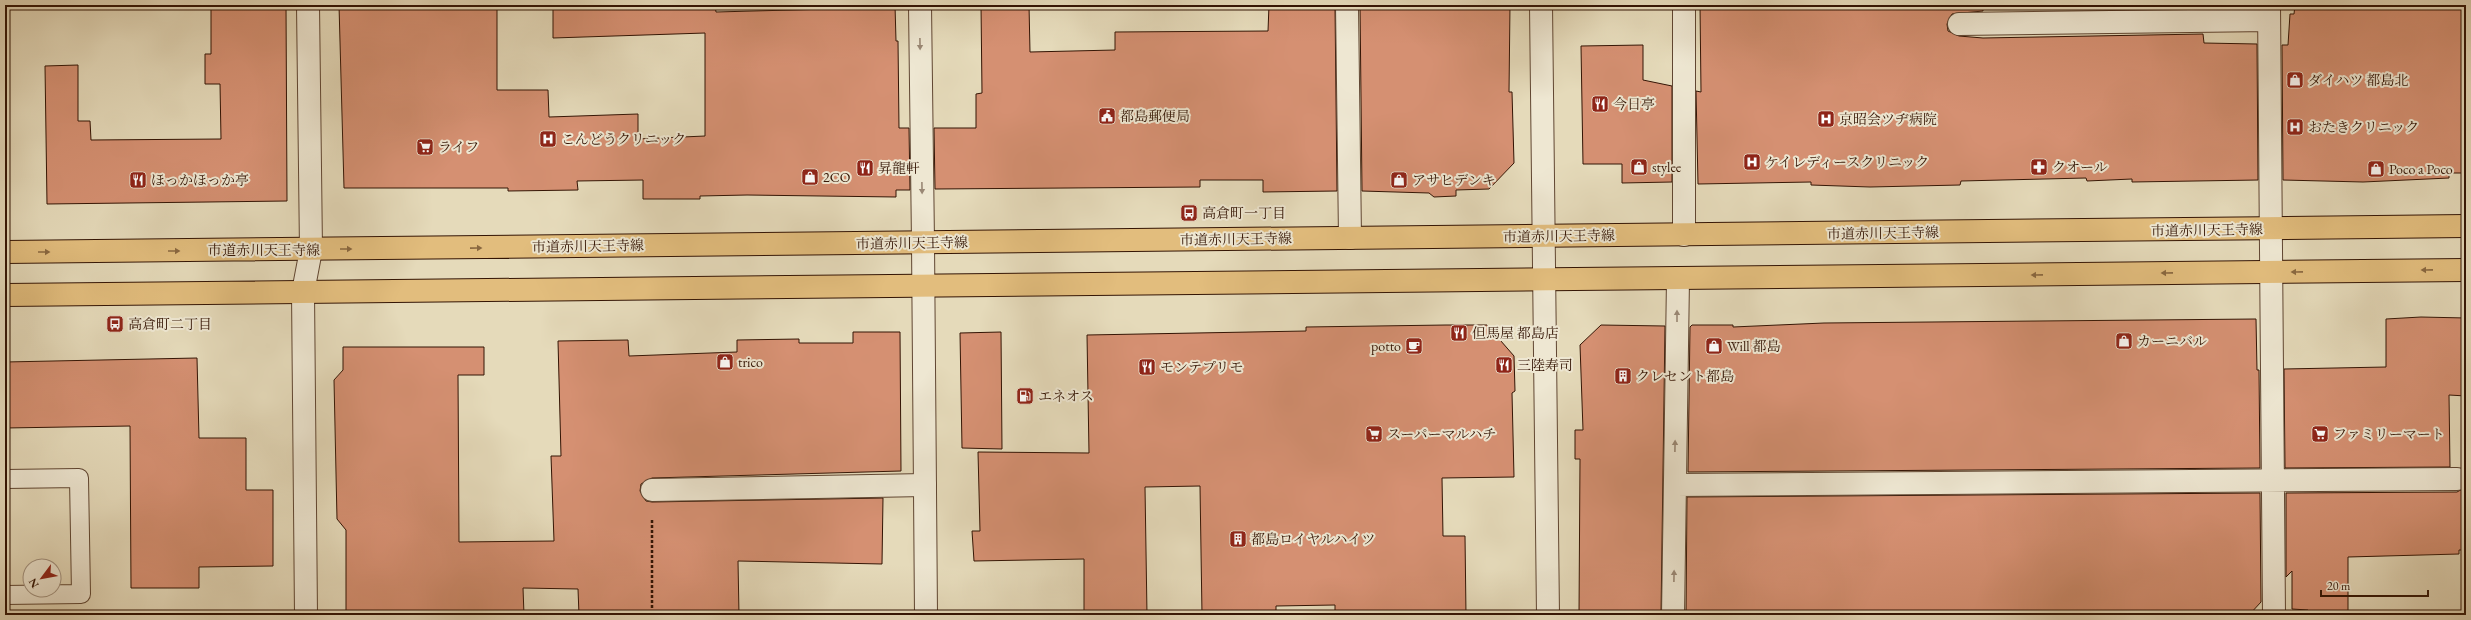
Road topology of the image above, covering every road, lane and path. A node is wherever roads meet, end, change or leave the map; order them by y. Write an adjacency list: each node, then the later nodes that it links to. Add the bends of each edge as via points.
1 (308, 5): 14 (street)
2 (920, 5): 13 (street, one-way to 13)
3 (1348, 5): 12 (street)
4 (1541, 5): 11 (street)
5 (1684, 5): 10 (street)
6 (2269, 13): 7 (street); 9 (street)
7 (1959, 24)
8 (2466, 226): 9 (main road, 市道赤川天王寺線)
9 (2272, 229): 10 (main road, 市道赤川天王寺線); 17 (street)
10 (1684, 235): 11 (main road, 市道赤川天王寺線)
11 (1544, 236): 12 (main road, 市道赤川天王寺線); 19 (street)
12 (1350, 238): 13 (main road, 市道赤川天王寺線)
13 (923, 243): 14 (main road, 市道赤川天王寺線, one-way to 13); 20 (street)
14 (311, 250): 15 (main road, 市道赤川天王寺線, one-way to 14); 21 (street)
15 (5, 252)
16 (2466, 270): 17 (main road, one-way to 17)
17 (2271, 272): 18 (main road, one-way to 18); 25 (street)
18 (1678, 279): 19 (main road); 26 (street, one-way to 18)
19 (1544, 281): 20 (main road); 33 (street)
20 (923, 286): 21 (main road); 27 (street)
21 (303, 292): 22 (main road); 30 (street)
22 (5, 295)
23 (5, 479): 29 (lane, via 79,478 80,594)
24 (2457, 479): 25 (street)
25 (2273, 480): 26 (street); 35 (street)
26 (1675, 485): 34 (street, one-way to 26)
27 (925, 486): 28 (street); 32 (street)
28 (652, 490): 31 (path)
29 (5, 595)
30 (306, 615)
31 (652, 615)
32 (926, 615)
33 (1548, 615)
34 (1673, 615)
35 (2274, 615)

